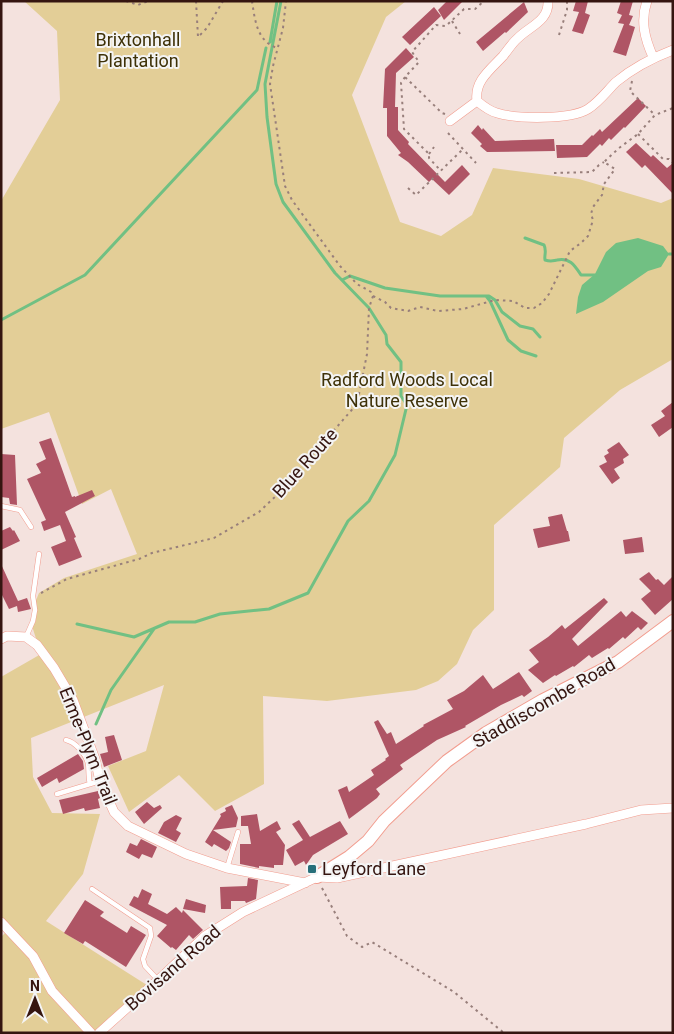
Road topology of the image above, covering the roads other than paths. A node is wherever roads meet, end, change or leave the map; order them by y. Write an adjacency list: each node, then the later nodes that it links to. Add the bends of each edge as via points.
1 (548, 1): 5 (street, via 548,9 539,22 518,38 480,81)
2 (647, 1): 4 (street, via 644,28)
3 (673, 50): 4 (street)
4 (653, 57): 5 (street, via 617,82 588,109 564,117 520,117 496,113)
5 (477, 101): 6 (street)
6 (452, 119)
7 (1, 506): 8 (lane, via 20,510)
8 (31, 527)
9 (39, 554): 11 (lane, via 34,621)
10 (673, 621): 20 (street, Staddiscombe Road, via 618,662 543,700 486,733 447,761 384,821 368,841)
11 (26, 637): 12 (street, via 7,636); 14 (street, Erme-Plym Trail, via 43,653 73,700)
12 (1, 639)
13 (66, 740): 15 (lane, via 73,742 87,762)
14 (100, 781): 15 (lane); 19 (street, Erme-Plym Trail, via 114,812 128,826 186,854)
15 (90, 784): 16 (lane)
16 (57, 794)
17 (673, 808): 20 (street, via 641,810 336,878)
18 (238, 832): 19 (lane)
19 (227, 868): 21 (street, Erme-Plym Trail)
20 (317, 877): 21 (street, Staddiscombe Road)
21 (305, 883): 24 (street, Bovisand Road, via 243,912 205,936)
22 (92, 889): 24 (lane, via 150,928 151,936 142,959)
23 (1, 922): 25 (street, via 34,956 52,991)
24 (158, 980): 26 (street, Bovisand Road)
25 (91, 1033)
26 (99, 1033)

